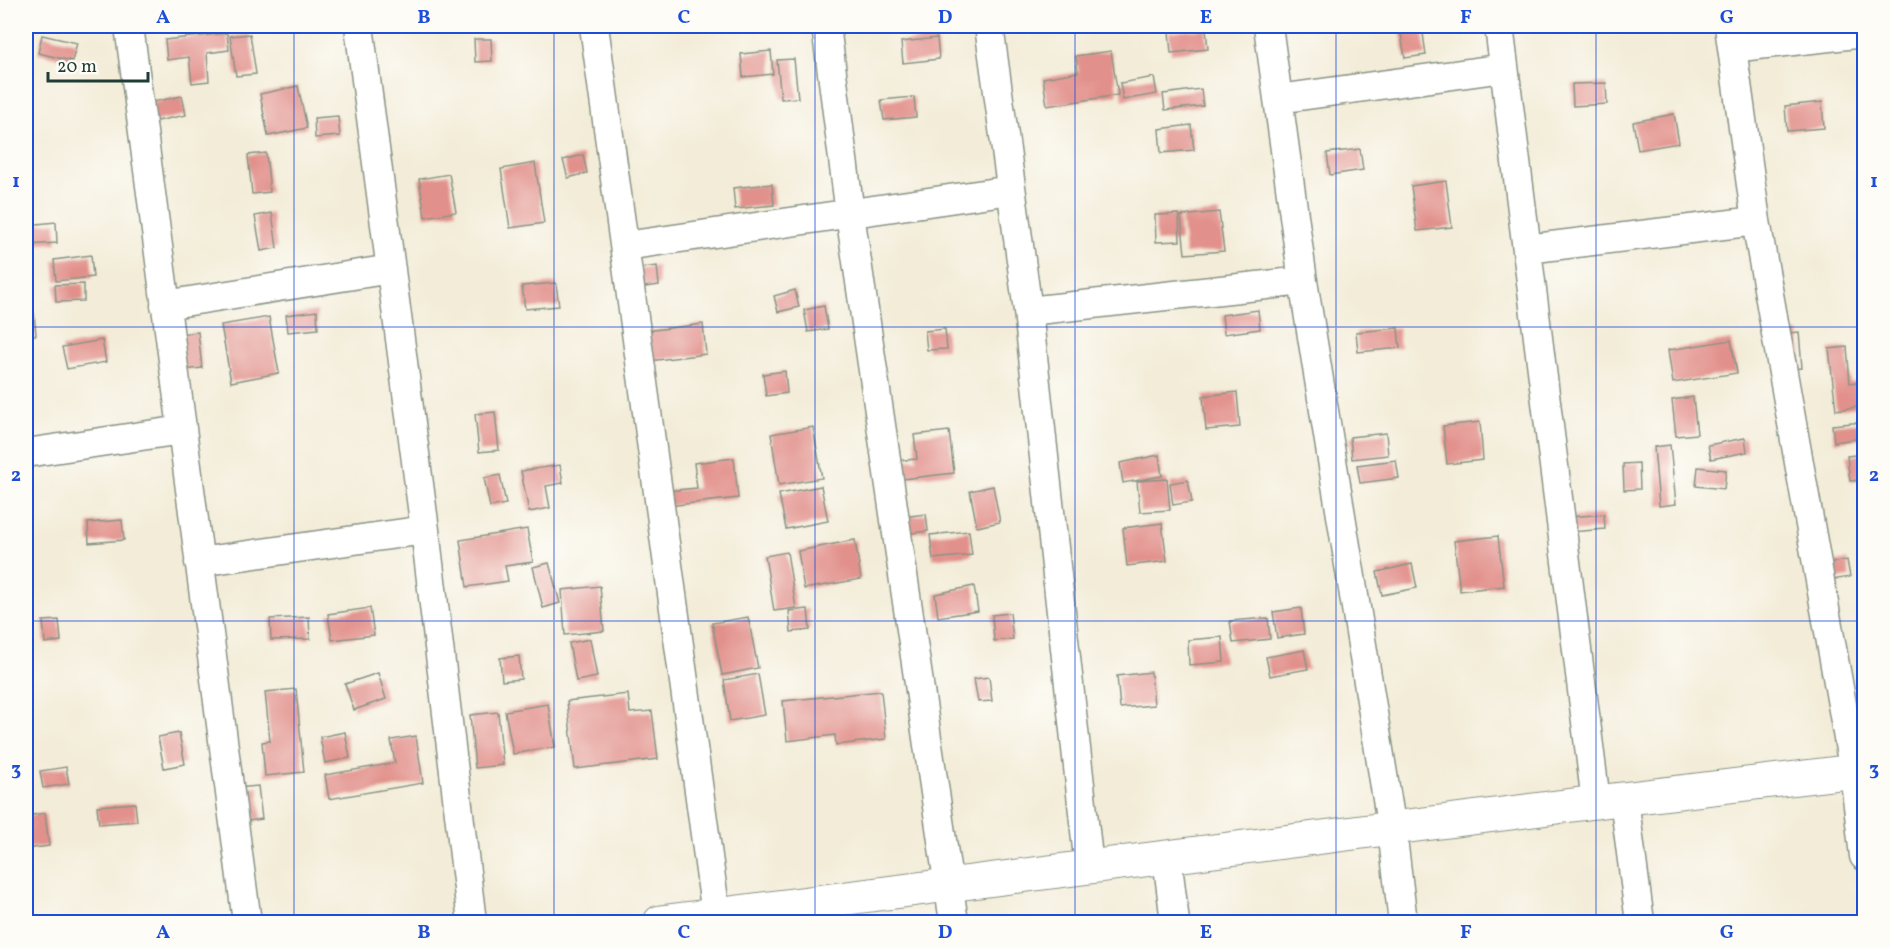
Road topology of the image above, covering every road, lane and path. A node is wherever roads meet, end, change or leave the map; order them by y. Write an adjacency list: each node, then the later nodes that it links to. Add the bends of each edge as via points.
1 (129, 26): 19 (street)
2 (359, 26): 17 (street)
3 (594, 26): 15 (street)
4 (826, 26): 13 (street)
5 (989, 26): 12 (street)
6 (1268, 26): 11 (street)
7 (1499, 26): 10 (street)
8 (1864, 33): 9 (street)
9 (1730, 37): 14 (street)
10 (1504, 68): 11 (street); 16 (street)
11 (1278, 99): 18 (street)
12 (1011, 190): 13 (street); 20 (street)
13 (850, 214): 15 (street); 31 (street)
14 (1756, 221): 16 (street); 25 (street)
15 (625, 246): 32 (street)
16 (1527, 249): 26 (street)
17 (391, 269): 19 (street); 23 (street)
18 (1303, 281): 20 (street); 27 (street)
19 (165, 305): 21 (street)
20 (1028, 311): 30 (street)
21 (182, 430): 22 (street); 24 (street)
22 (26, 453)
23 (425, 530): 24 (street); 34 (street)
24 (199, 562): 33 (street)
25 (1859, 771): 26 (street); 28 (street)
26 (1610, 801): 27 (street); 39 (street)
27 (1392, 830): 29 (street); 38 (street)
28 (1864, 856)
29 (1167, 857): 30 (street); 37 (street)
30 (1089, 867): 31 (street)
31 (949, 885): 32 (street); 36 (street)
32 (717, 919): 35 (street)
33 (247, 922)
34 (472, 922)
35 (660, 922)
36 (954, 922)
37 (1175, 922)
38 (1403, 922)
39 (1640, 922)

